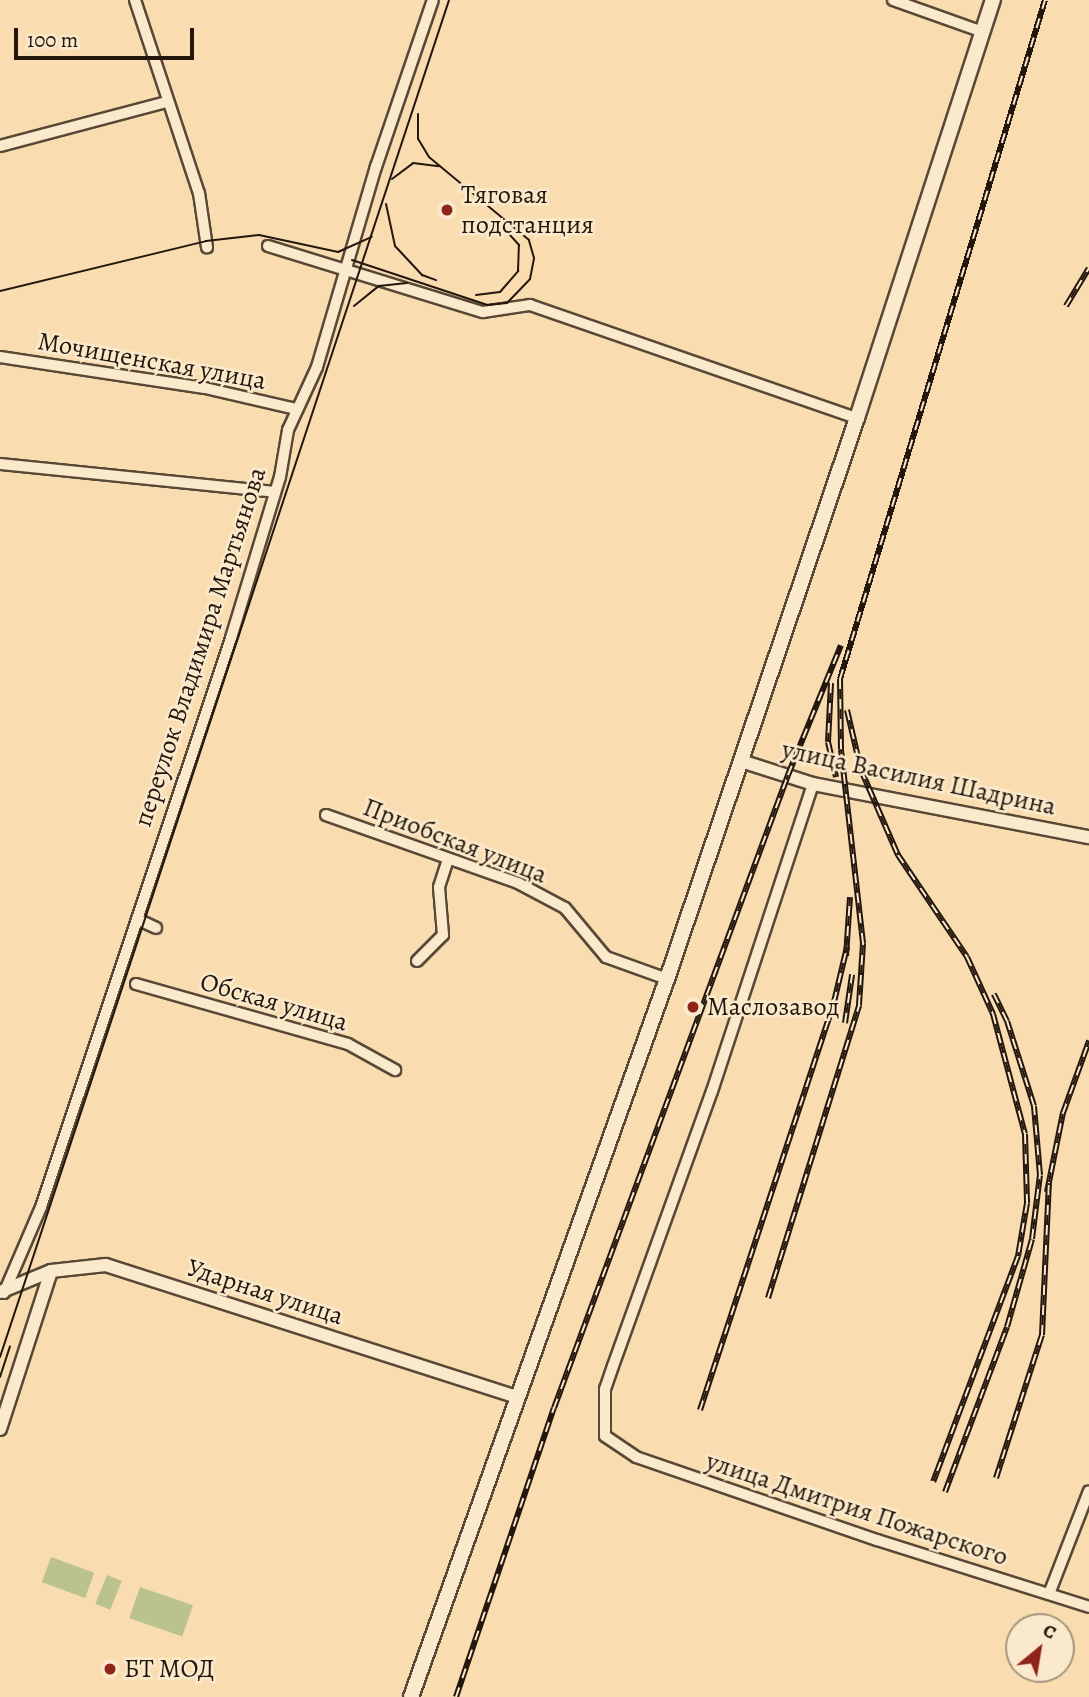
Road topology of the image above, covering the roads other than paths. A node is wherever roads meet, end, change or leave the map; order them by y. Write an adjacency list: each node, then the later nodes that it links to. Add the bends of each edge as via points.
1 (135, 0): 6 (street)
2 (433, 0): 10 (street, переулок Владимира Мартьянова, via 376,167)
3 (893, 0): 5 (street)
4 (993, 0): 5 (main road)
5 (983, 32): 13 (main road)
6 (167, 102): 7 (street); 9 (street, via 199,193)
7 (0, 146)
8 (268, 246): 10 (street)
9 (207, 247)
10 (348, 267): 12 (street, переулок Владимира Мартьянова, via 317,367); 13 (street, via 483,312 498,314 530,305)
11 (0, 357): 12 (street, Мочищенская улица, via 205,388)
12 (296, 409): 15 (street, переулок Владимира Мартьянова)
13 (857, 418): 16 (main road)
14 (0, 464): 15 (street)
15 (275, 492): 21 (street, переулок Владимира Мартьянова, via 232,638)
16 (741, 761): 17 (street, улица Василия Шадрина); 24 (main road)
17 (813, 784): 19 (street, улица Василия Шадрина); 32 (street, улица Дмитрия Пожарского, via 712,1091 605,1389 603,1431 615,1445 636,1457)
18 (326, 815): 20 (street, Приобская улица)
19 (1089, 836)
20 (448, 859): 23 (street, via 439,887 443,935); 24 (street, Приобская улица, via 518,883 556,902 577,919 606,957)
21 (136, 919): 22 (street); 28 (street, переулок Владимира Мартьянова, via 41,1207)
22 (156, 928)
23 (417, 961)
24 (667, 979): 29 (main road)
25 (136, 984): 26 (street, Обская улица, via 348,1044)
26 (395, 1070)
27 (51, 1272): 28 (street, Ударная улица); 29 (street, Ударная улица, via 106,1265); 30 (street)
28 (1, 1297)
29 (516, 1397): 34 (main road)
30 (0, 1429)
31 (1089, 1491): 32 (street)
32 (1049, 1594): 33 (street, улица Дмитрия Пожарского)
33 (1089, 1607)
34 (411, 1697)

